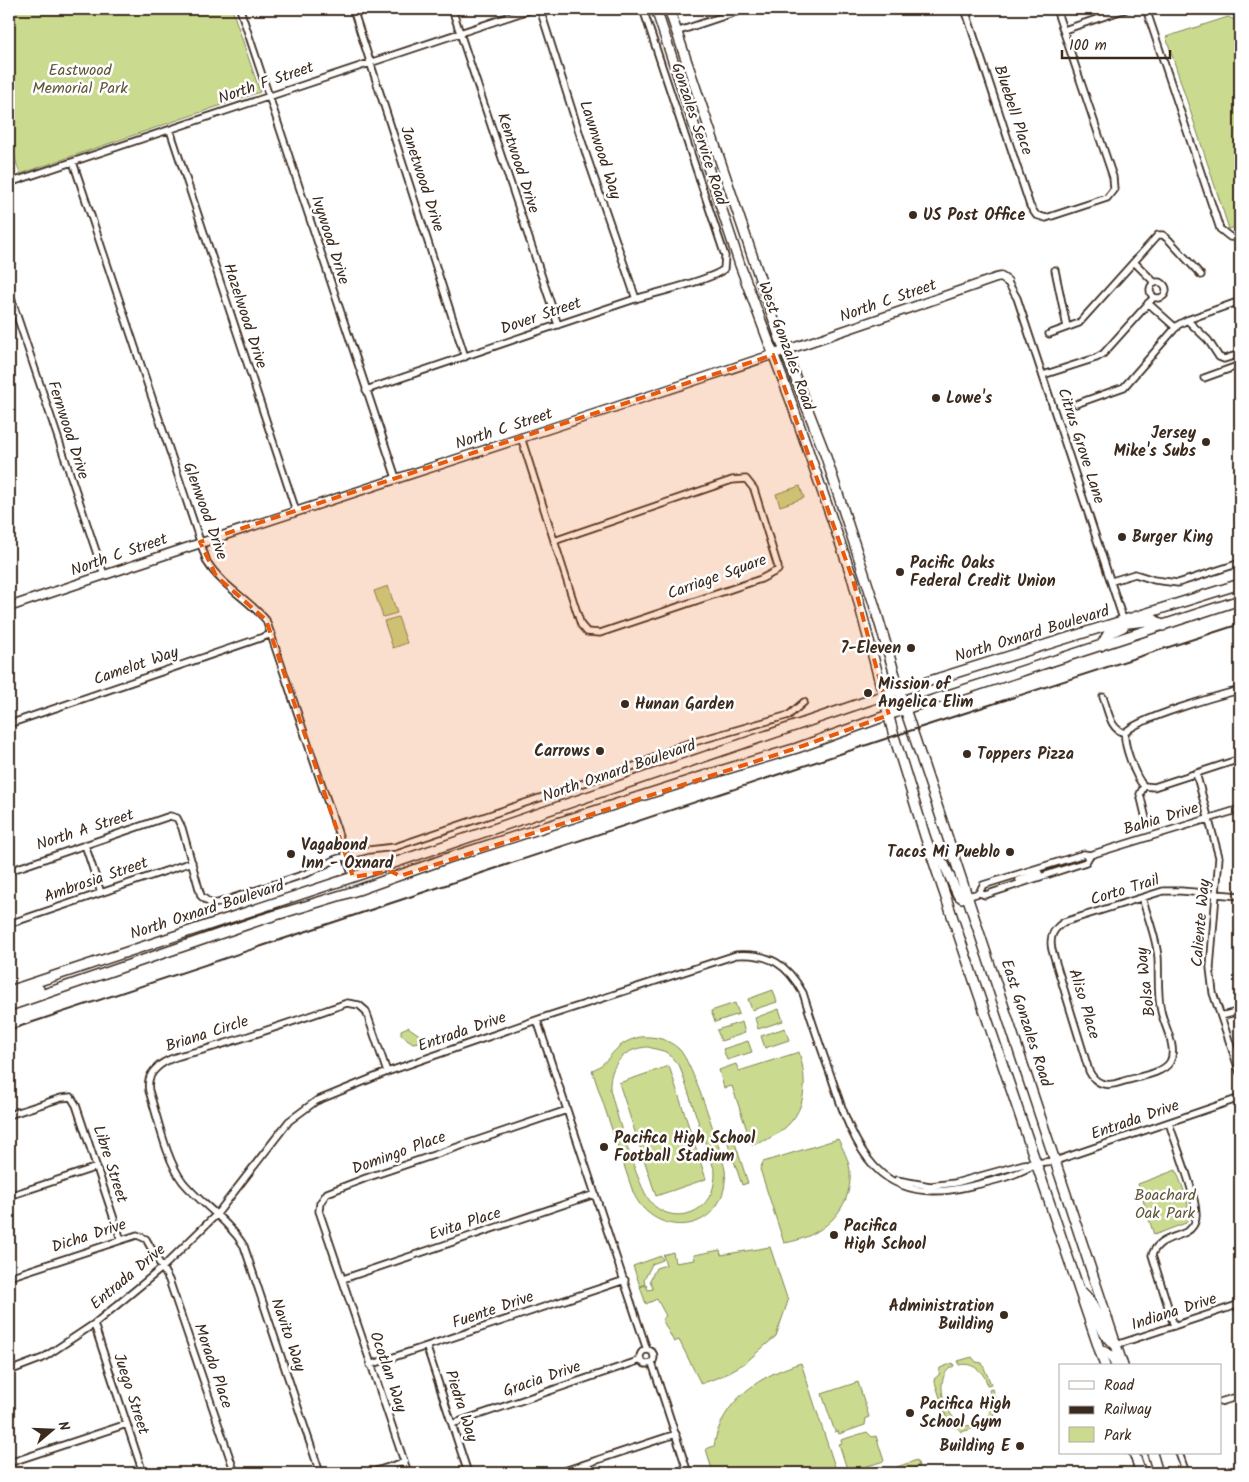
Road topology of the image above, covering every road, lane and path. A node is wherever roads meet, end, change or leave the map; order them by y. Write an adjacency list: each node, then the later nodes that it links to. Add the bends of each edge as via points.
1 (240, 9): 20 (street, Ivywood Drive)
2 (353, 9): 19 (street, Janetwood Drive)
3 (452, 9): 17 (street, Kentwood Drive)
4 (532, 9): 17 (street, North F Street)
5 (540, 9): 33 (street, Lawnwood Way)
6 (643, 9): 26 (street, Gonzales Service Road, via 725,256)
7 (656, 9): 43 (main road, West Gonzales Road)
8 (669, 9): 18 (main road, West Gonzales Road)
9 (745, 9): 18 (street)
10 (965, 9): 16 (street, Bluebell Place, via 1030,206 1040,216 1051,217 1108,198 1114,189 1113,177)
11 (1056, 9): 16 (street)
12 (1126, 9): 16 (street)
13 (1146, 9): 24 (street, via 1216,220 1223,233)
14 (1236, 9): 15 (street)
15 (1240, 13)
16 (1064, 30)
17 (460, 32): 19 (street, North F Street); 37 (street, Kentwood Drive)
18 (676, 32): 41 (main road, West Gonzales Road)
19 (369, 62): 20 (street, North F Street); 44 (street, Janetwood Drive)
20 (270, 96): 21 (street, North F Street); 48 (street, Ivywood Drive)
21 (170, 130): 22 (street, North F Street); 54 (street, Hazelwood Drive)
22 (73, 162): 23 (street, North F Street); 56 (street, Glenwood Drive)
23 (9, 183)
24 (1238, 238)
25 (1134, 263): 28 (street, via 1161,234); 30 (street); 38 (street, via 1079,323)
26 (724, 270): 33 (street, Dover Street, via 710,278)
27 (1055, 270): 38 (street)
28 (1201, 276)
29 (1007, 281): 41 (street, North C Street, via 996,278); 46 (street, Citrus Grove Lane, via 1017,298)
30 (1155, 283): 32 (street, via 1150,290); 32 (street, via 1162,283 1166,292 1161,298)
31 (9, 292): 58 (street, Fernwood Drive)
32 (1154, 297): 35 (street)
33 (636, 299): 37 (street, Dover Street)
34 (1240, 301): 36 (street)
35 (1148, 303): 39 (street); 46 (street, via 1103,354)
36 (1187, 320): 39 (street); 42 (street, via 1208,340 1219,357 1224,359)
37 (558, 325): 44 (street, Dover Street)
38 (1066, 327): 40 (street)
39 (1176, 328): 49 (street, via 1124,387)
40 (1049, 334)
41 (785, 351): 43 (street, North C Street); 52 (main road, West Gonzales Road)
42 (1240, 354)
43 (772, 355): 50 (street, North C Street); 53 (main road, West Gonzales Road)
44 (465, 357): 48 (street, Dover Street)
45 (1240, 365): 47 (street)
46 (1043, 375): 59 (street, Citrus Grove Lane)
47 (1204, 378)
48 (366, 390): 51 (street, Ivywood Drive)
49 (1076, 404)
50 (522, 437): 51 (street, North C Street); 55 (street, Carriage Square)
51 (396, 478): 54 (street, North C Street)
52 (838, 496): 53 (main road); 68 (main road, West Gonzales Road)
53 (825, 501): 69 (main road, West Gonzales Road, via 852,580)
54 (296, 511): 56 (street, North C Street)
55 (554, 541): 55 (street, Carriage Square, via 581,625 594,634 761,579 778,570 754,489 746,479 732,480)
56 (200, 542): 58 (street, North C Street); 65 (street, Glenwood Drive, via 216,576 257,609)
57 (1240, 563): 59 (street, via 1178,583 1135,574)
58 (104, 575): 62 (street, North C Street)
59 (1112, 581): 63 (street, Citrus Grove Lane)
60 (1240, 584): 63 (main road, North Oxnard Boulevard)
61 (1240, 600): 64 (main road, North Oxnard Boulevard)
62 (9, 605)
63 (1124, 622): 64 (main road, via 1135,624 1155,620); 66 (main road, via 1123,628 1108,634); 68 (main road, North Oxnard Boulevard)
64 (1163, 626): 66 (main road, North Oxnard Boulevard)
65 (272, 634): 74 (street, Camelot Way); 87 (street, Glenwood Drive)
66 (1101, 646): 72 (main road, North Oxnard Boulevard)
67 (1240, 690): 75 (street, via 1150,718)
68 (899, 691): 69 (main road, North Oxnard Boulevard); 72 (main road, East Gonzales Road)
69 (885, 696): 73 (main road, East Gonzales Road); 77 (main road, North Oxnard Boulevard)
70 (1103, 697): 75 (street, via 1112,725)
71 (804, 702): 87 (street, via 789,715 680,746 640,764 395,847)
72 (905, 709): 73 (main road, North Oxnard Boulevard); 97 (main road, East Gonzales Road)
73 (889, 715): 79 (main road, North Oxnard Boulevard, via 798,748); 85 (main road, East Gonzales Road)
74 (9, 724)
75 (1125, 733): 80 (street, via 1138,779)
76 (1240, 759): 78 (street)
77 (695, 761): 79 (main road); 92 (main road, North Oxnard Boulevard)
78 (1196, 773): 80 (street); 83 (street, Caliente Way)
79 (688, 781): 91 (main road, North Oxnard Boulevard)
80 (1144, 786): 82 (street, via 1140,794)
81 (1240, 809): 83 (street, Bahia Drive)
82 (1146, 819)
83 (1210, 819): 86 (street, Bahia Drive); 96 (street, Caliente Way, via 1219,857)
84 (85, 845): 88 (street, North A Street, via 170,816 180,823); 90 (street, North A Street); 94 (street)
85 (930, 850): 97 (main road, via 944,864 958,895 962,898); 118 (main road, East Gonzales Road)
86 (1090, 855): 89 (street, Bahia Drive); 93 (street, Bahia Drive, via 1086,862)
87 (345, 857): 88 (street, via 218,904 205,901 197,888); 92 (street, Glenwood Drive)
88 (192, 862): 94 (street, Ambrosia Street)
89 (1054, 864): 93 (street, via 1051,868 1014,881); 95 (street, Bahia Drive, via 984,885)
90 (9, 870)
91 (400, 876): 92 (main road, via 390,871 368,879); 99 (main road, North Oxnard Boulevard)
92 (353, 878): 99 (main road, via 339,888); 104 (main road, North Oxnard Boulevard)
93 (1013, 886): 95 (street, Bahia Drive, via 985,895)
94 (101, 893): 101 (street, Ambrosia Street)
95 (979, 893): 97 (street, Bahia Drive)
96 (1216, 894): 98 (street, Corto Trail); 100 (street, Corto Trail, via 1173,890); 108 (street, Caliente Way, via 1211,981)
97 (969, 896): 117 (main road, East Gonzales Road)
98 (1240, 896)
99 (335, 897): 103 (main road, North Oxnard Boulevard)
100 (1142, 898): 102 (street, Corto Trail, via 1064,922); 112 (street, Bolsa Way, via 1157,956 1160,1009 1173,1051 1169,1063 1160,1070 1118,1083)
101 (9, 924)
102 (1052, 933): 112 (street, Aliso Place, via 1052,950 1088,1068)
103 (148, 958): 105 (main road, via 116,963); 106 (main road, North Oxnard Boulevard)
104 (9, 991)
105 (9, 999)
106 (9, 1006)
107 (1240, 1011): 108 (street)
108 (1221, 1016): 111 (street, Caliente Way)
109 (537, 1020): 110 (street, Entrada Drive); 114 (street); 118 (street, Entrada Drive, via 723,958 750,954 773,960 786,968 803,993 855,1143 888,1178 916,1189 958,1189 1026,1170)
110 (387, 1072): 122 (street, Entrada Drive, via 316,1101 294,1117); 122 (street, Briana Circle, via 366,1011 359,1005 347,1003 212,1048 178,1056 160,1065 151,1073 149,1091 173,1164 191,1191)
111 (1240, 1073)
112 (1095, 1081)
113 (1240, 1098): 116 (street, Entrada Drive)
114 (567, 1110): 120 (street); 126 (street, Domingo Place, via 327,1193 319,1211)
115 (9, 1115): 119 (street, Libre Street, via 71,1097)
116 (1169, 1123): 117 (street, Entrada Drive); 131 (street, via 1197,1216 1192,1228 1163,1240 1152,1255)
117 (1055, 1161): 118 (street, Entrada Drive); 132 (main road, East Gonzales Road)
118 (1037, 1162): 128 (main road, East Gonzales Road)
119 (97, 1167): 121 (street); 123 (street, Libre Street)
120 (595, 1194): 126 (street, Evita Place); 127 (street)
121 (9, 1196)
122 (217, 1214): 124 (street, Entrada Drive); 155 (street, Navito Way, via 244,1246)
123 (121, 1240): 124 (street, Dicha Drive, via 142,1236); 125 (street, Dicha Drive)
124 (162, 1268): 130 (street, Entrada Drive); 154 (street, Morado Place, via 174,1293)
125 (9, 1277)
126 (343, 1279): 141 (street, Ocotlan Way)
127 (624, 1280): 133 (street, Fuente Drive); 135 (street)
128 (1079, 1290): 132 (main road, via 1092,1301 1107,1340); 134 (main road, East Gonzales Road)
129 (1240, 1304): 131 (street, Indiana Drive)
130 (94, 1324): 142 (street, Entrada Drive, via 43,1358); 145 (street, Juego Street)
131 (1174, 1326): 132 (street, Indiana Drive)
132 (1116, 1345): 140 (main road, East Gonzales Road)
133 (427, 1348): 141 (street, Fuente Drive); 146 (street, Piedra Way)
134 (1099, 1349): 138 (main road, East Gonzales Road); 139 (main road, via 1112,1356)
135 (647, 1350): 136 (street, via 641,1353); 137 (street, via 653,1354)
136 (641, 1360): 137 (street, via 646,1364); 146 (street, Gracia Drive)
137 (652, 1363): 147 (street)
138 (1103, 1364)
139 (1115, 1364)
140 (1122, 1364)
141 (370, 1365): 151 (street, Ocotlan Way)
142 (9, 1371)
143 (1240, 1396): 144 (street)
144 (1222, 1401)
145 (127, 1424): 152 (street); 153 (street, Juego Street)
146 (452, 1424): 158 (street, Piedra Way)
147 (676, 1434): 159 (street); 160 (street)
148 (1134, 1454): 161 (main road)
149 (1152, 1454): 162 (main road)
150 (1179, 1454): 163 (street)
151 (404, 1462): 156 (street); 157 (street, Ocotlan Way)
152 (9, 1464)
153 (143, 1473)
154 (235, 1473)
155 (320, 1473)
156 (370, 1473)
157 (408, 1473)
158 (468, 1473)
159 (558, 1473)
160 (688, 1473)
161 (1141, 1473)
162 (1158, 1473)
163 (1186, 1473)

